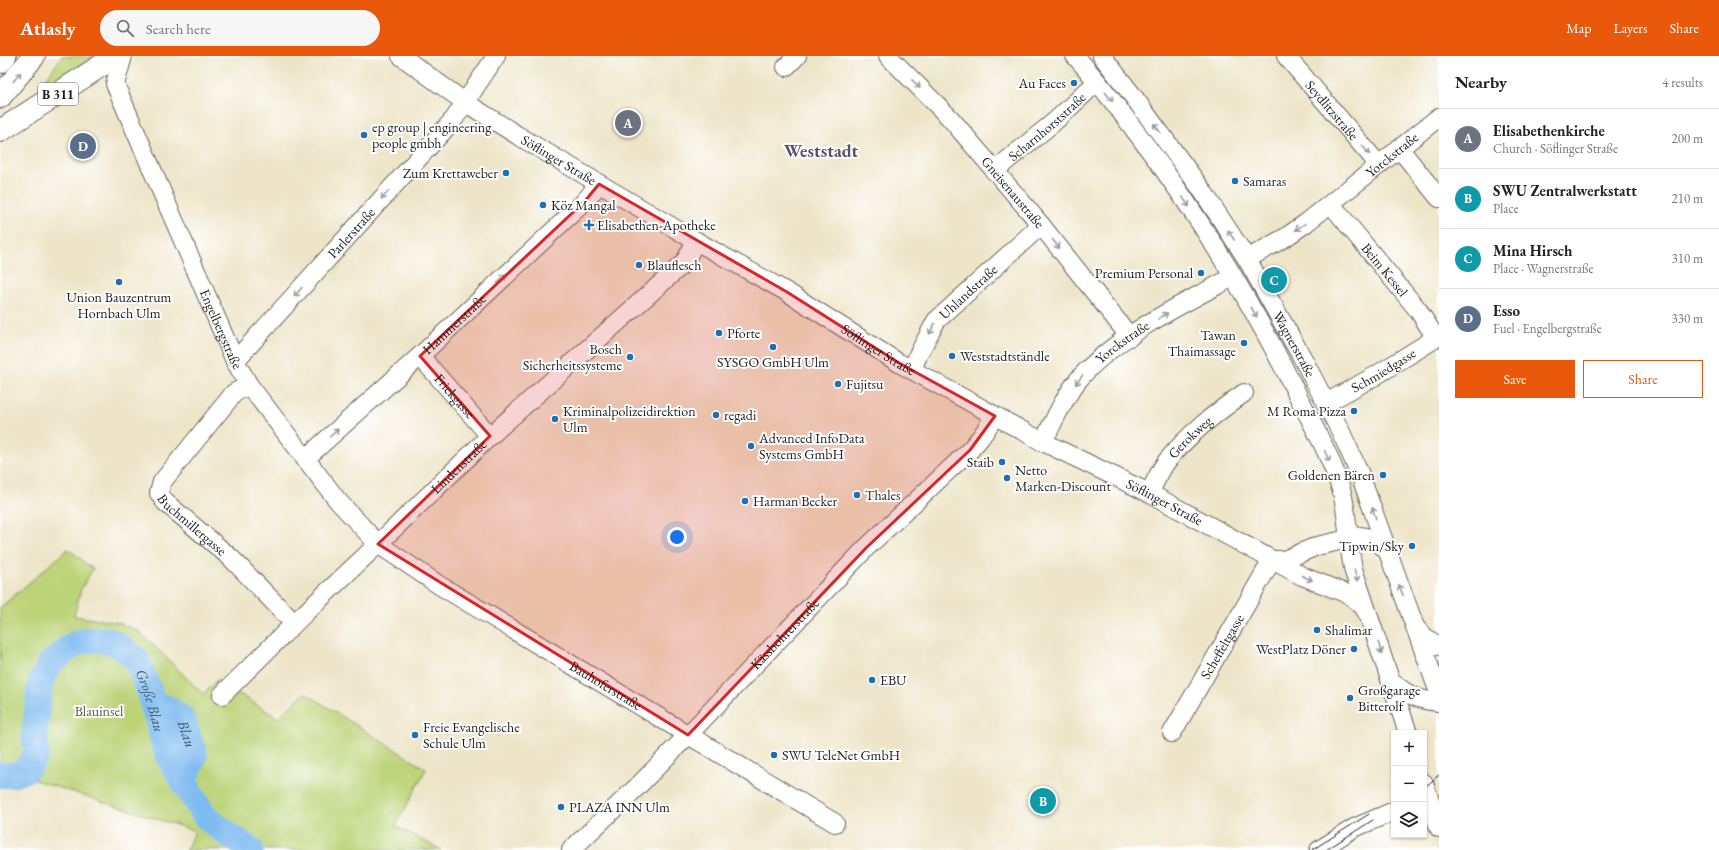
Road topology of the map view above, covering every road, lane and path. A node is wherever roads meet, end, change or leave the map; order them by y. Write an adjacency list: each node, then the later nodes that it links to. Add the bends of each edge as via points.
1 (5, 56): 11 (highway)
2 (34, 56): 15 (highway, one-way to 2)
3 (116, 56): 12 (highway, B 311)
4 (124, 56): 14 (street)
5 (401, 56): 16 (street, Söflinger Straße)
6 (496, 56): 16 (street, Parlerstraße)
7 (888, 56): 21 (street, Gneisenaustraße, one-way to 21, via 950,118)
8 (1075, 56): 13 (street, Wagnerstraße)
9 (1286, 56): 20 (street, Seydlitzstraße, one-way to 20)
10 (1106, 58): 27 (street, Wagnerstraße, one-way to 10, via 1182,162)
11 (0, 62)
12 (84, 77): 14 (street); 18 (highway, B 311)
13 (1097, 82): 21 (street, Scharnhorststraße, via 1054,122); 28 (street, Wagnerstraße, one-way to 28, via 1186,201)
14 (115, 84): 32 (street, Engelbergstraße)
15 (0, 97)
16 (466, 103): 22 (street, Söflinger Straße); 32 (street, Parlerstraße, one-way to 32)
17 (1439, 117): 19 (street, Yorckstraße)
18 (0, 131)
19 (1399, 148): 20 (street, Yorckstraße); 23 (street)
20 (1378, 165): 24 (street, Yorckstraße)
21 (994, 171): 25 (street, Gneisenaustraße)
22 (599, 184): 26 (street, Söflinger Straße); 31 (street, Hammerstraße, one-way to 22, via 585,201)
23 (1439, 198)
24 (1331, 204): 27 (street, Yorckstraße, one-way to 27, via 1286,237); 30 (street, Beim Kessel)
25 (1041, 225): 29 (street, Gneisenaustraße, one-way to 29); 33 (street, Uhlandstraße, one-way to 33, via 936,321)
26 (696, 241): 33 (street, Söflinger Straße, via 787,292); 38 (street, Lindenstraße, via 684,263)
27 (1247, 259): 36 (street, Wagnerstraße)
28 (1233, 277): 29 (street, Yorckstraße, one-way to 28); 42 (street, Wagnerstraße, one-way to 42, via 1286,372 1328,458 1342,490)
29 (1130, 336): 39 (street, Yorckstraße, one-way to 39, via 1095,361 1078,380)
30 (1437, 337): 36 (street, Schmiedgasse)
31 (420, 356): 38 (street, Frickgasse); 40 (street, Hammerstraße, one-way to 31)
32 (235, 361): 34 (street, Engelbergstraße)
33 (912, 370): 37 (street, Söflinger Straße)
34 (249, 385): 40 (street, Engelbergstraße); 47 (street, Buchmillergasse, via 234,393 162,482 159,493 165,502 231,558)
35 (1244, 393): 41 (street, Gerokweg, via 1187,439 1167,462)
36 (1326, 403): 44 (street, Wagnerstraße, one-way to 36, via 1359,472)
37 (996, 416): 39 (street, Söflinger Straße); 56 (street, Kässbohrerstraße, via 970,450 866,548)
38 (490, 436): 43 (street, Lindenstraße)
39 (1043, 442): 41 (street, Söflinger Straße)
40 (305, 459): 43 (street, Engelbergstraße, via 338,501)
41 (1149, 493): 45 (street, Söflinger Straße)
42 (1348, 538): 44 (street, via 1372,537); 45 (street, via 1317,546 1284,560); 46 (street, Wagnerstraße, one-way to 46, via 1354,572)
43 (378, 544): 47 (street, Lindenstraße); 56 (street, Bauhoferstraße, via 439,585)
44 (1386, 550): 48 (street, Wagnerstraße, one-way to 44)
45 (1272, 560): 46 (street, Söflinger Straße, one-way to 46, via 1306,578 1350,595 1362,605); 55 (street, Scheffeltgasse)
46 (1369, 616): 50 (street, Wagnerstraße, one-way to 50)
47 (294, 623): 52 (street, Lindenstraße)
48 (1415, 626): 49 (street, via 1422,635); 51 (street, Wagnerstraße)
49 (1439, 646)
50 (1391, 680): 53 (street, via 1413,696); 54 (street, Wagnerstraße)
51 (1439, 693)
52 (222, 695)
53 (1439, 702)
54 (1407, 730)
55 (1172, 733)
56 (688, 735): 59 (street, Bauhoferstraße); 61 (street, Kässbohrerstraße)
57 (1429, 793): 60 (street)
58 (1391, 812): 62 (street, via 1354,828)
59 (835, 823)
60 (1439, 828)
61 (571, 850)
62 (1319, 850)

